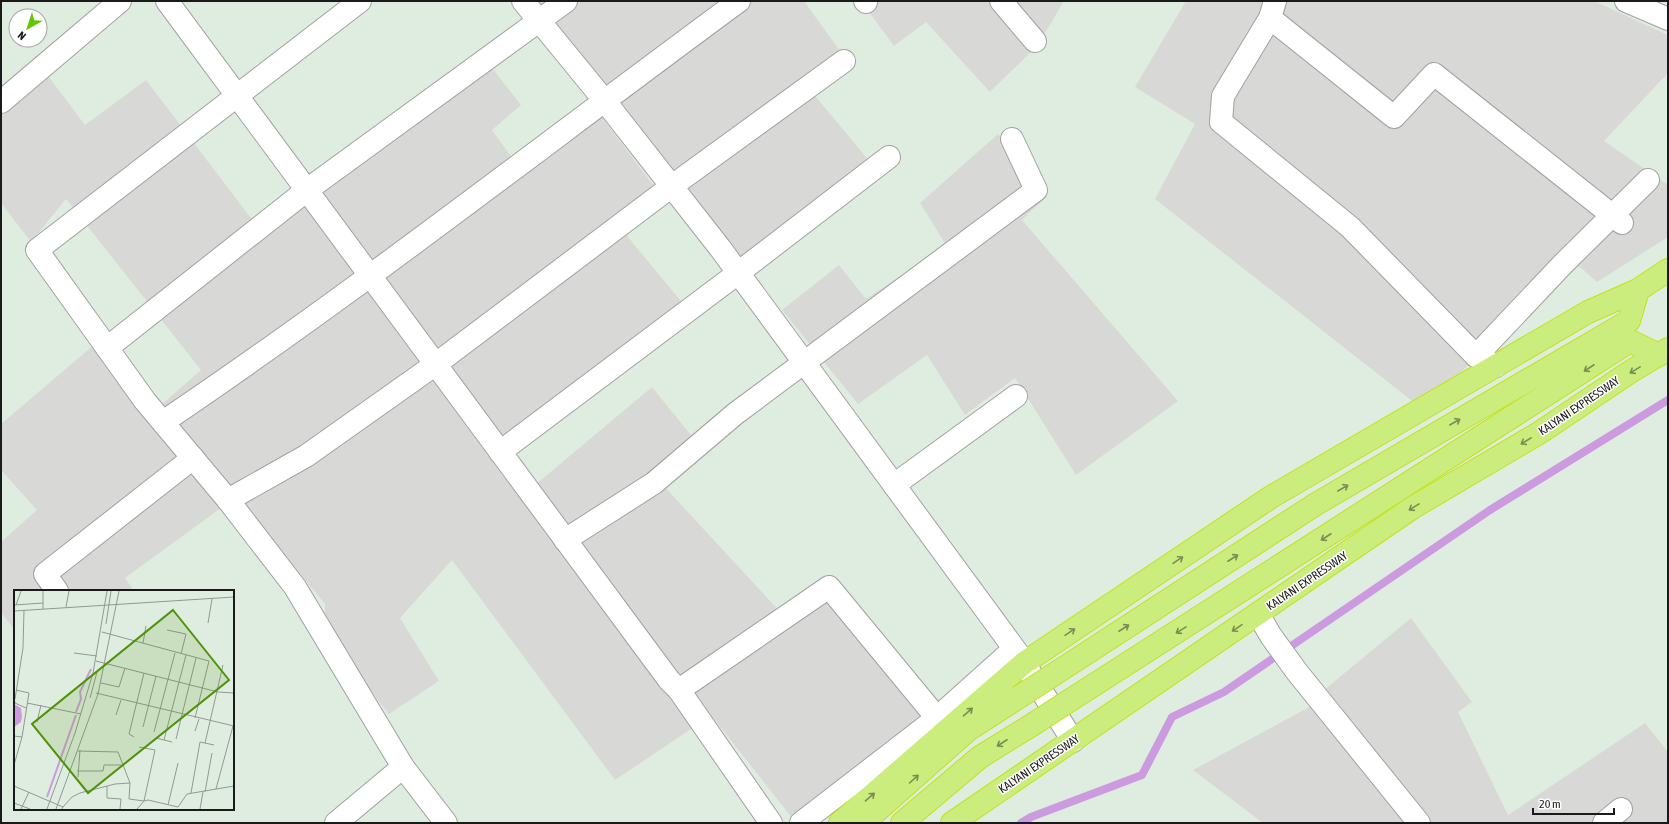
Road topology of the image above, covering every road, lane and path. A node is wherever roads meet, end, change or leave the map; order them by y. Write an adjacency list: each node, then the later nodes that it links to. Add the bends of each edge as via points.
1 (120, 1): 16 (street)
2 (167, 1): 14 (street)
3 (360, 1): 14 (street)
4 (523, 1): 11 (street)
5 (566, 1): 11 (street)
6 (739, 1): 15 (street)
7 (1001, 1): 12 (street)
8 (1626, 1): 10 (street)
9 (1273, 9): 22 (street, via 1394,117 1434,74); 29 (street, via 1223,96 1221,122 1350,227)
10 (1668, 19)
11 (539, 22): 15 (street); 21 (street)
12 (1035, 41)
13 (844, 61): 20 (street)
14 (237, 95): 21 (street); 27 (street, via 37,250)
15 (604, 100): 20 (street); 25 (street)
16 (1, 102)
17 (1012, 139): 30 (street, via 1036,190)
18 (889, 157): 24 (street)
19 (1648, 180): 22 (street)
20 (672, 186): 24 (street); 31 (street)
21 (307, 190): 25 (street); 27 (street)
22 (1617, 219): 29 (street)
23 (1668, 270): 26 (highway)
24 (738, 273): 30 (street); 35 (street)
25 (370, 276): 31 (street); 34 (street, via 265,353)
26 (1638, 290): 32 (highway, via 1588,312); 53 (highway, one-way to 26, bridge, via 968,730 1316,504 1629,321)
27 (107, 348): 34 (street)
28 (1663, 352): 41 (highway, KALYANI EXPRESSWAY, one-way to 41, via 1539,433 1412,508); 54 (highway, one-way to 54, bridge, via 1630,341 980,757)
29 (1476, 356): 32 (street)
30 (804, 362): 37 (street); 39 (street, via 735,414 654,483)
31 (436, 364): 35 (street); 38 (street, via 306,456)
32 (1496, 366): 42 (highway, one-way to 32, via 1271,497)
33 (1016, 396): 37 (street)
34 (163, 422): 36 (street)
35 (500, 452): 39 (street)
36 (192, 458): 38 (street); 40 (street, via 45,574)
37 (894, 485): 42 (street)
38 (228, 500): 46 (street, via 294,586)
39 (565, 540): 43 (street)
40 (56, 590)
41 (1258, 614): 45 (highway, KALYANI EXPRESSWAY, one-way to 45); 56 (street, via 1297,672)
42 (1019, 656): 44 (street); 45 (street); 52 (highway, one-way to 42)
43 (679, 690): 44 (street, via 829,587); 50 (street)
44 (937, 718): 51 (street)
45 (1073, 741): 55 (highway, KALYANI EXPRESSWAY)
46 (403, 767): 48 (street); 49 (street)
47 (1622, 809): 57 (street)
48 (336, 823)
49 (446, 823)
50 (771, 823)
51 (801, 823)
52 (840, 823)
53 (863, 823)
54 (902, 823)
55 (952, 823)
56 (1419, 823)
57 (1604, 823)

